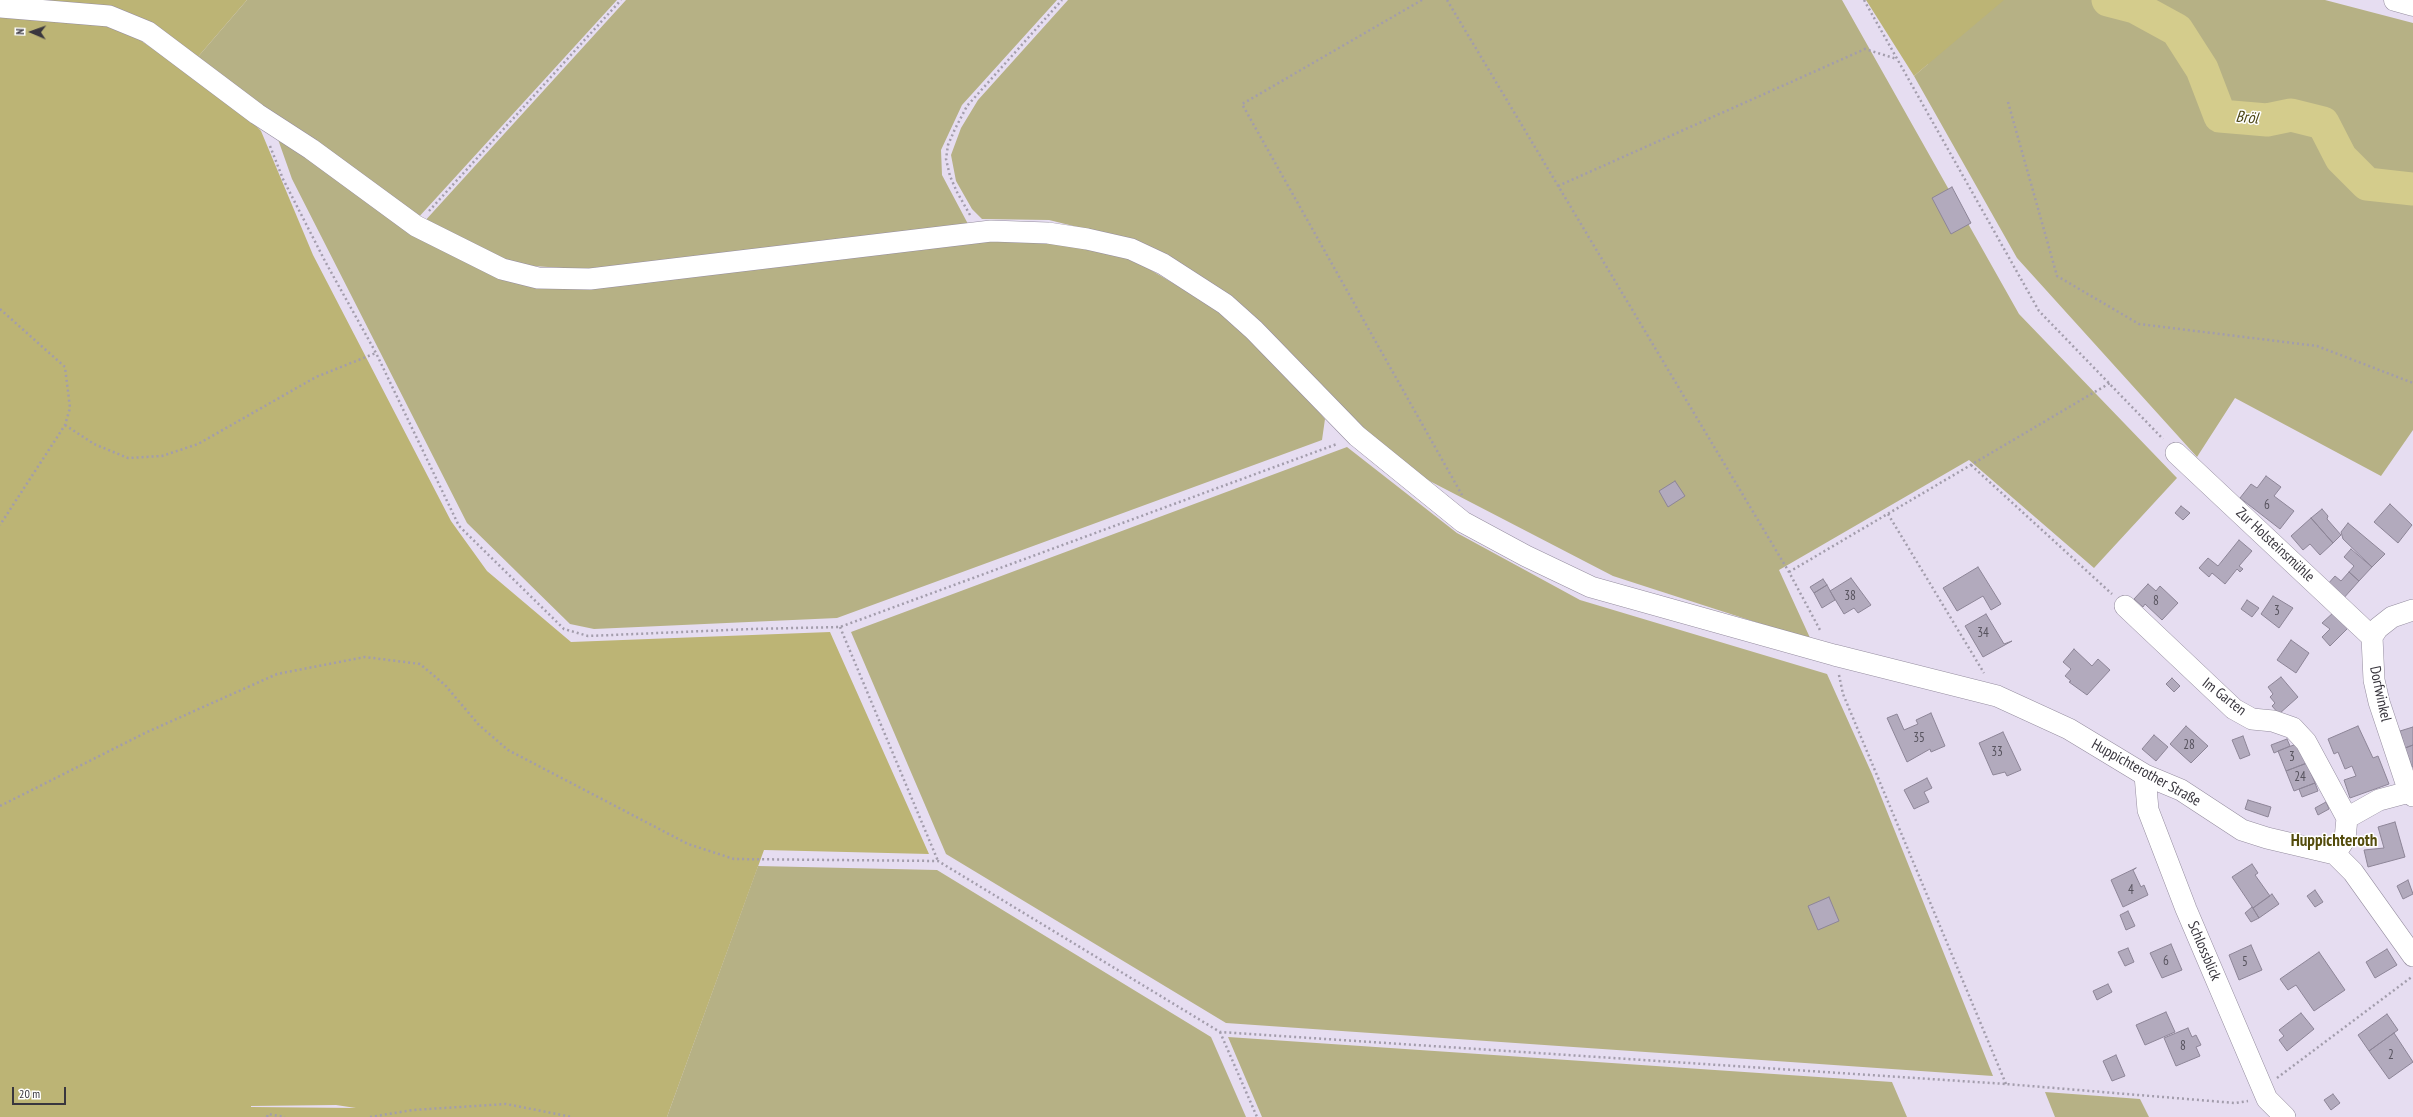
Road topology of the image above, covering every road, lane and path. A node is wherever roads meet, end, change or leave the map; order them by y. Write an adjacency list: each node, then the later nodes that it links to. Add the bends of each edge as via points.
1 (621, 0): 13 (path)
2 (1062, 0): 14 (path, via 967,106 948,145 946,159 956,192 972,217)
3 (1422, 0): 23 (path, via 1242,104)
4 (1447, 0): 12 (path)
5 (1864, 0): 9 (path)
6 (2395, 0): 7 (main road)
7 (2413, 5)
8 (0, 7): 13 (street, Huppichterother Straße, via 109,16 148,32 257,114 311,149)
9 (1897, 59): 12 (path, via 1865,49); 17 (path, via 2039,311)
10 (2008, 102): 18 (path, via 2057,276 2139,324 2317,346)
11 (269, 143): 16 (path, via 283,179)
12 (1558, 186): 26 (path)
13 (416, 226): 14 (street, Huppichterother Straße, via 502,269 538,278 560,279 590,279)
14 (990, 231): 20 (street, Huppichterother Straße, via 1048,233 1087,239 1131,249 1163,264 1198,285 1237,314)
15 (0, 309): 19 (path, via 65,367 70,408)
16 (376, 353): 19 (path, via 316,377 198,444 162,456 128,458 94,444); 29 (path, via 460,526 564,629 588,636)
17 (2110, 383): 21 (path); 22 (path)
18 (2413, 383)
19 (65, 425): 25 (path)
20 (1357, 436): 29 (path); 31 (street, Huppichterother Straße, via 1463,522 1585,584)
21 (2176, 453): 30 (street, Zur Holsteinsmühle)
22 (1971, 465): 24 (path); 27 (path)
23 (1464, 498)
24 (1888, 514): 26 (path); 32 (path)
25 (0, 525)
26 (1789, 572): 31 (path)
27 (2125, 606): 36 (street, Im Garten, via 2234,709 2252,719 2273,721 2293,728 2306,742)
28 (2413, 610): 30 (street, via 2392,617 2378,628)
29 (840, 627): 38 (path)
30 (2372, 637): 34 (street, Dorfwinkel, via 2374,680)
31 (1834, 655): 32 (street, Huppichterother Straße); 42 (path, via 1843,694)
32 (1997, 696): 33 (street, Huppichterother Straße, via 2068,729)
33 (2146, 775): 37 (street, Huppichterother Straße, via 2182,790 2242,830); 43 (street, Schlossblick, via 2148,810 2186,909)
34 (2411, 794): 36 (street, via 2379,800)
35 (0, 806): 38 (path, via 145,733 277,674 365,658 420,664 445,685 479,725 508,750 688,844 734,859)
36 (2347, 818): 37 (street, via 2345,839)
37 (2335, 854): 39 (street, via 2353,872)
38 (938, 861): 41 (path)
39 (2413, 956)
40 (2413, 976): 43 (path, via 2276,1078)
41 (1220, 1032): 42 (path); 48 (path)
42 (2006, 1084): 43 (path, via 2235,1103)
43 (2267, 1099): 49 (street, Schlossblick)
44 (267, 1117): 45 (path, via 268,1114)
45 (285, 1117)
46 (370, 1117): 47 (path, via 412,1110 506,1104)
47 (572, 1117)
48 (1257, 1117)
49 (2285, 1117)

